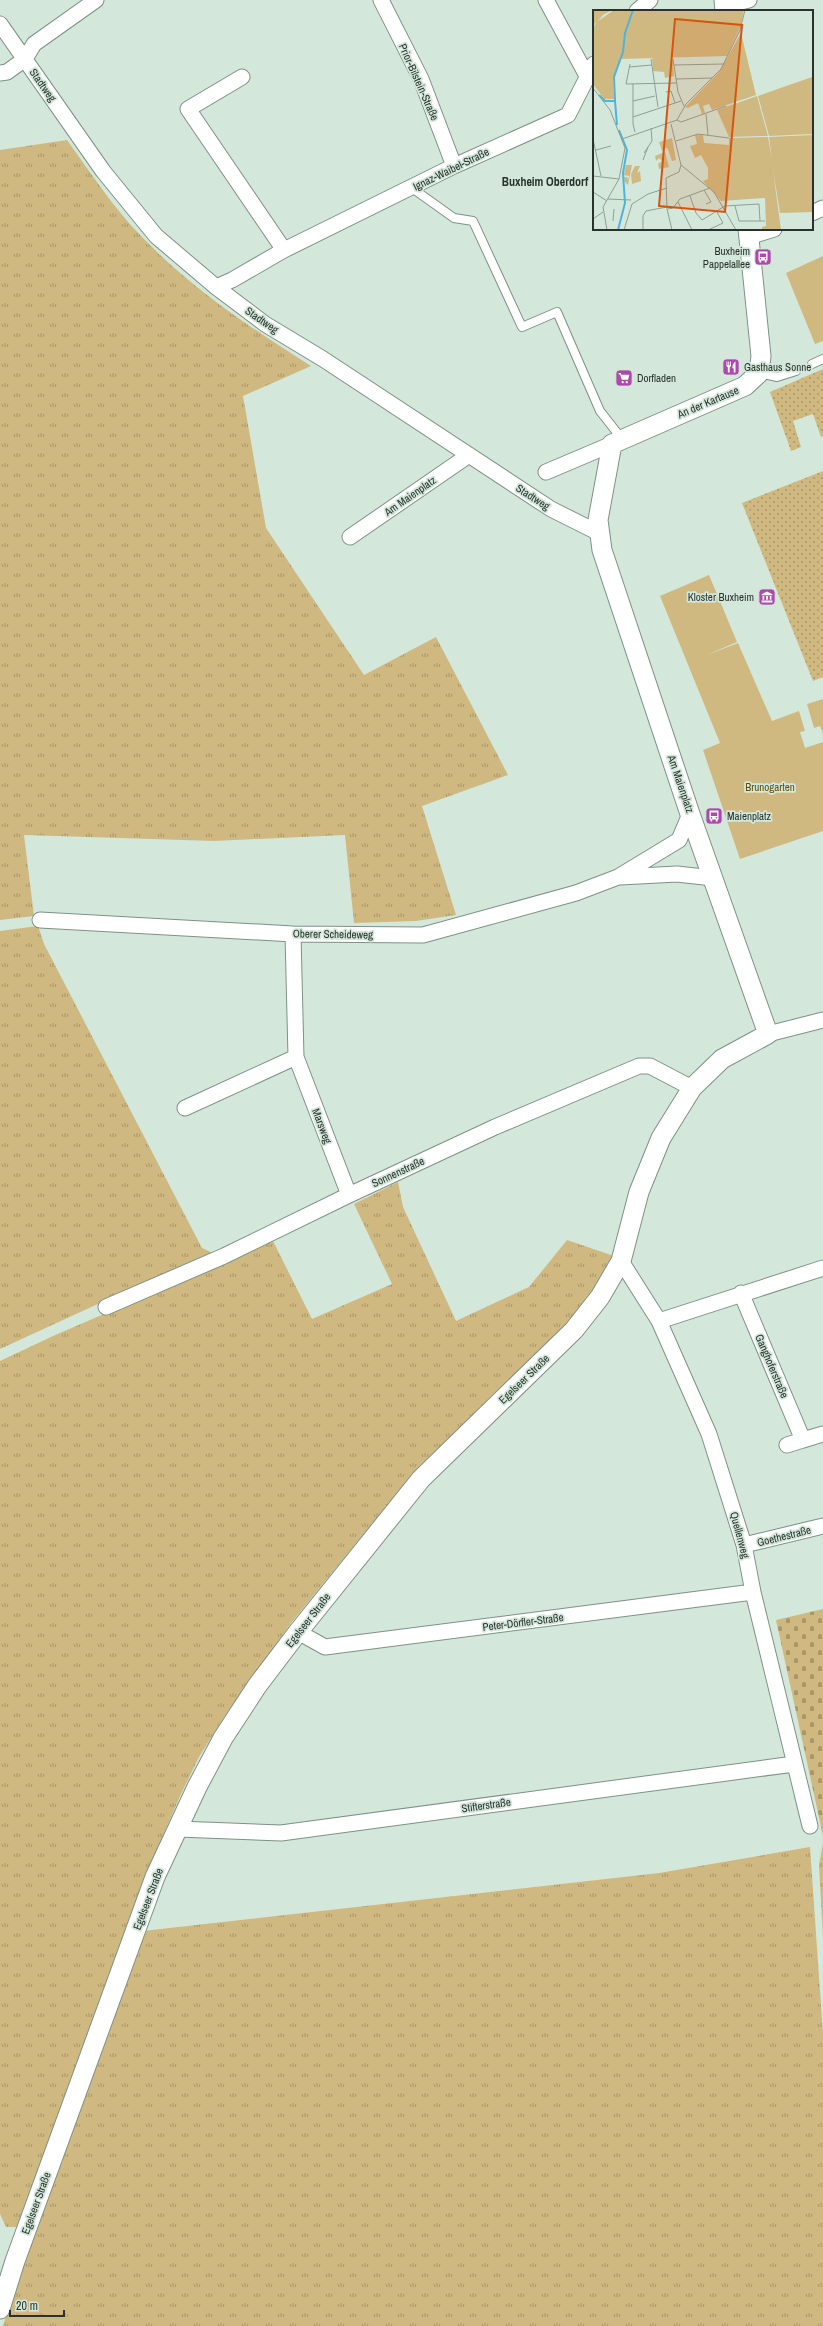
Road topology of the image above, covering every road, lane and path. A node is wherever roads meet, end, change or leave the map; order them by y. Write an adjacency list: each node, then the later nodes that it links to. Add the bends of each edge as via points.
1 (96, 0): 9 (street, via 34,44)
2 (381, 0): 13 (street, Prior-Bilstein-Straße, via 421,79)
3 (546, 0): 10 (street)
4 (650, 0): 7 (street)
5 (749, 0): 6 (street)
6 (725, 6)
7 (638, 10)
8 (0, 24): 9 (street, Stadtweg)
9 (25, 59): 11 (street, via 6,72); 20 (street, Stadtweg, via 103,170 156,236)
10 (591, 70): 13 (street, Ignaz-Waibel-Straße, via 568,115)
11 (0, 73)
12 (242, 77): 19 (street, via 188,109)
13 (454, 166): 14 (street, Ignaz-Waibel-Straße)
14 (412, 188): 19 (street, Ignaz-Waibel-Straße); 25 (lane, via 454,218 473,221 522,327 557,312 600,411)
15 (823, 208): 16 (street)
16 (813, 213)
17 (768, 230): 18 (street)
18 (749, 233): 24 (street, via 761,356)
19 (284, 250): 20 (street, Ignaz-Waibel-Straße)
20 (216, 287): 26 (street, Stadtweg, via 265,324)
21 (823, 359): 22 (lane)
22 (812, 364)
23 (796, 371): 24 (lane, via 777,377)
24 (759, 373): 25 (street, An der Kartause, via 745,386)
25 (617, 442): 27 (street); 28 (street, via 598,520)
26 (469, 455): 28 (street, Stadtweg, via 551,509); 29 (street, Am Maienplatz)
27 (546, 472)
28 (598, 533): 30 (street, Am Maienplatz)
29 (350, 537)
30 (690, 814): 31 (street, Oberer Scheideweg, via 679,840); 32 (street, Am Maienplatz)
31 (618, 877): 32 (street, Oberer Scheideweg, via 677,874); 34 (street, Oberer Scheideweg, via 576,893 423,935)
32 (713, 878): 36 (street, Am Maienplatz)
33 (40, 920): 34 (street, Oberer Scheideweg)
34 (294, 934): 37 (street, Marsweg)
35 (823, 1020): 36 (street)
36 (768, 1034): 38 (street, Egelseer Straße, via 722,1059)
37 (296, 1057): 39 (street); 40 (street, Marsweg)
38 (692, 1088): 40 (street, Sonnenstraße, via 660,1070 650,1066 639,1066 495,1127); 41 (street, Egelseer Straße, via 661,1138 639,1192)
39 (185, 1108)
40 (348, 1195): 44 (street, Sonnenstraße, via 224,1256)
41 (621, 1261): 45 (street, Quellenweg); 52 (street, Egelseer Straße, via 600,1297 574,1330 421,1479)
42 (823, 1268): 43 (street)
43 (741, 1292): 45 (street); 47 (street, Ganghoferstraße)
44 (106, 1307)
45 (659, 1321): 50 (street, Quellenweg, via 709,1434)
46 (823, 1434): 47 (street)
47 (803, 1440): 48 (street)
48 (786, 1445)
49 (823, 1526): 50 (street, Goethestraße)
50 (744, 1545): 51 (street, Quellenweg)
51 (753, 1592): 52 (street, Peter-Dörfler-Straße, via 325,1647); 53 (street, Quellenweg)
52 (298, 1632): 55 (street, Egelseer Straße, via 257,1686 223,1738 202,1775)
53 (794, 1764): 54 (street, Quellenweg); 55 (street, Stifterstraße, via 281,1833)
54 (810, 1826)
55 (178, 1829): 56 (street, Egelseer Straße, via 152,1884 15,2261)
56 (0, 2309)

